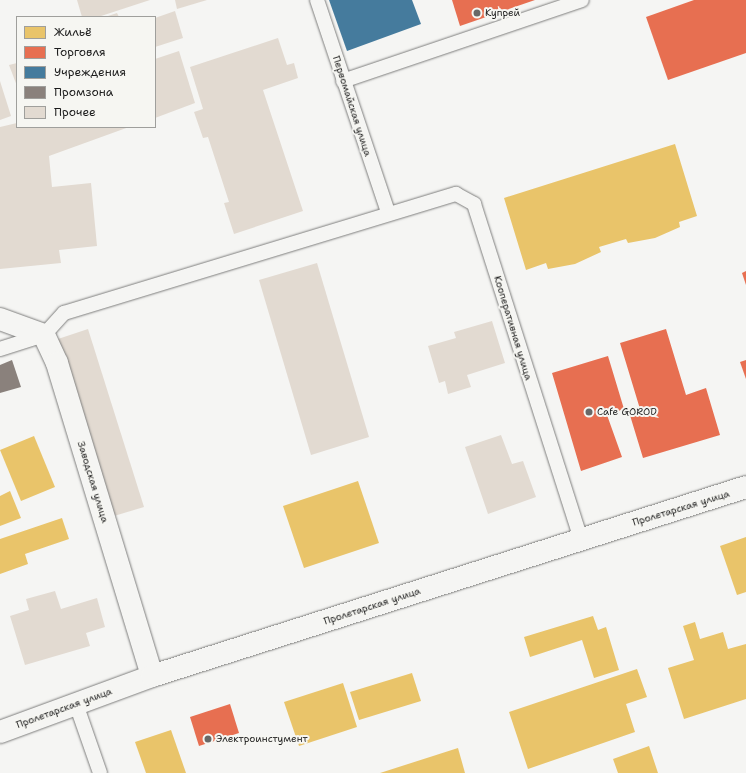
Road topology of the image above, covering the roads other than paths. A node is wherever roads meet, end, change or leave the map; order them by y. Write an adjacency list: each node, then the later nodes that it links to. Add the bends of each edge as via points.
1 (317, 0): 3 (lane, Первомайская улица)
2 (582, 0): 3 (lane)
3 (343, 81): 4 (lane, Первомайская улица)
4 (388, 212): 6 (lane, Кооперативная улица, via 64,312); 9 (lane, Кооперативная улица, via 456,194 474,204)
5 (0, 319): 6 (street)
6 (44, 335): 7 (lane); 10 (street, Заводская улица, via 57,363)
7 (0, 348)
8 (746, 487): 9 (street, Пролетарская улица)
9 (581, 539): 10 (street, Пролетарская улица)
10 (152, 676): 11 (street, Пролетарская улица)
11 (76, 704): 12 (street, Пролетарская улица); 13 (lane)
12 (0, 732)
13 (100, 773)

